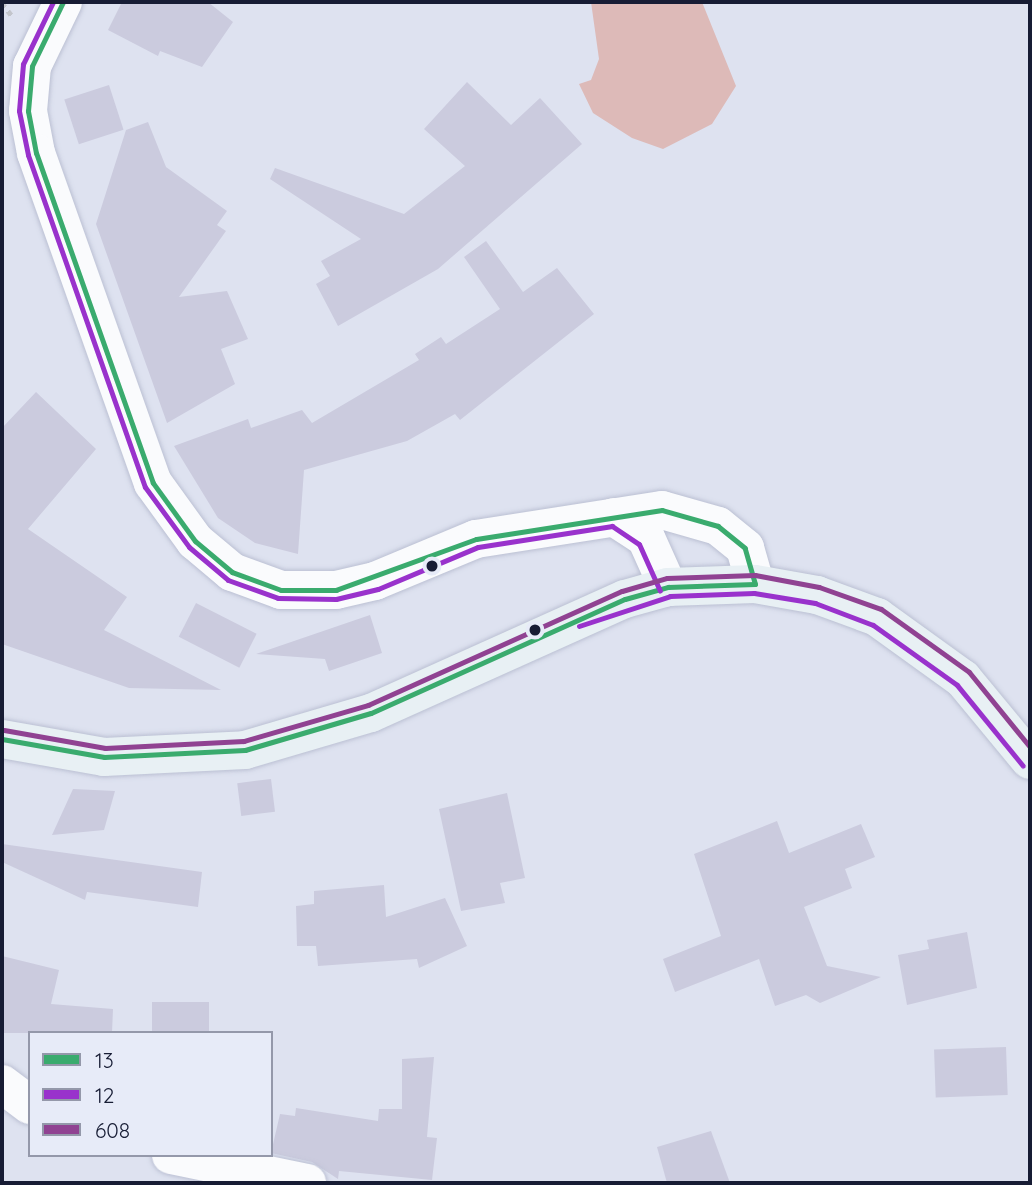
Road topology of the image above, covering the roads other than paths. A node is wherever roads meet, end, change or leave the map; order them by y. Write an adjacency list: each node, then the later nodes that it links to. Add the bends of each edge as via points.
1 (63, 2): 2 (street)
2 (15, 109): 3 (street, via 36,153 153,483 195,541 232,572 281,590 336,590 375,582 476,539)
3 (614, 517): 4 (street, via 662,510 718,526 745,548); 5 (street, via 646,538)
4 (755, 584): 5 (main road); 7 (main road, via 817,595 877,617 963,679)
5 (668, 587): 6 (main road, via 576,618 371,713 245,750 104,757)
6 (2, 739)
7 (1030, 760)
8 (2, 1084): 9 (street)
9 (28, 1104)
10 (181, 1157): 11 (street)
11 (307, 1183)

